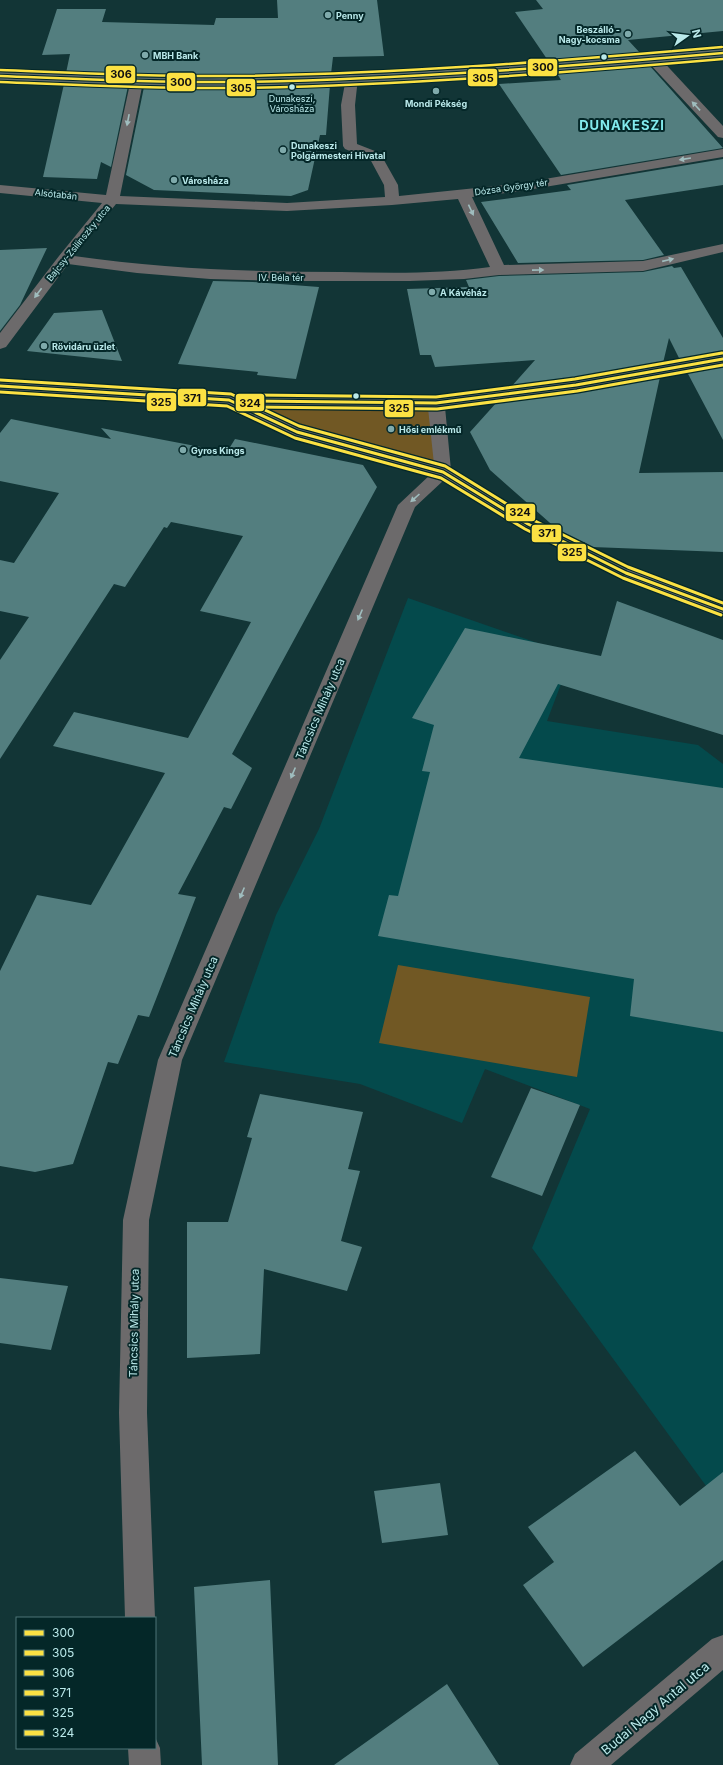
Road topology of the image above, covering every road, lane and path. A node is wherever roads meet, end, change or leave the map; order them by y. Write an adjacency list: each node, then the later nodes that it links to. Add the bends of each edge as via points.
1 (723, 53): 2 (main road)
2 (653, 59): 4 (main road); 6 (street, one-way to 2)
3 (0, 76): 5 (main road)
4 (352, 78): 5 (main road); 11 (street, via 348,105 350,146 375,156 391,185)
5 (136, 82): 10 (street, Bajcsy-Zsilinszky utca, one-way to 10)
6 (723, 134)
7 (723, 153): 9 (street, Dózsa György tér, one-way to 9)
8 (0, 189): 10 (street, Alsótabán)
9 (463, 194): 11 (street); 14 (street, Dózsa György tér, one-way to 14)
10 (112, 200): 11 (street, via 287,207); 13 (street, Bajcsy-Zsilinszky utca)
11 (392, 201)
12 (723, 248): 14 (street, one-way to 12, via 643,266)
13 (64, 259): 14 (street, IV. Béla tér, via 101,265 252,277 435,276 480,274); 15 (street, Bajcsy-Zsilinszky utca, one-way to 15)
14 (499, 270)
15 (0, 344)
16 (723, 359): 19 (street, via 576,385)
17 (0, 386): 18 (street)
18 (229, 400): 19 (street); 20 (street, via 297,432)
19 (436, 403): 20 (street)
20 (444, 472): 21 (street, via 528,524 626,573); 22 (street, Táncsics Mihály utca, one-way to 22, via 407,505 170,1060 136,1220 132,1413)
21 (723, 610)
22 (140, 1617)
23 (723, 1650): 26 (street, Budai Nagy Antal utca)
24 (144, 1749): 25 (street)
25 (145, 1765)
26 (586, 1765)

